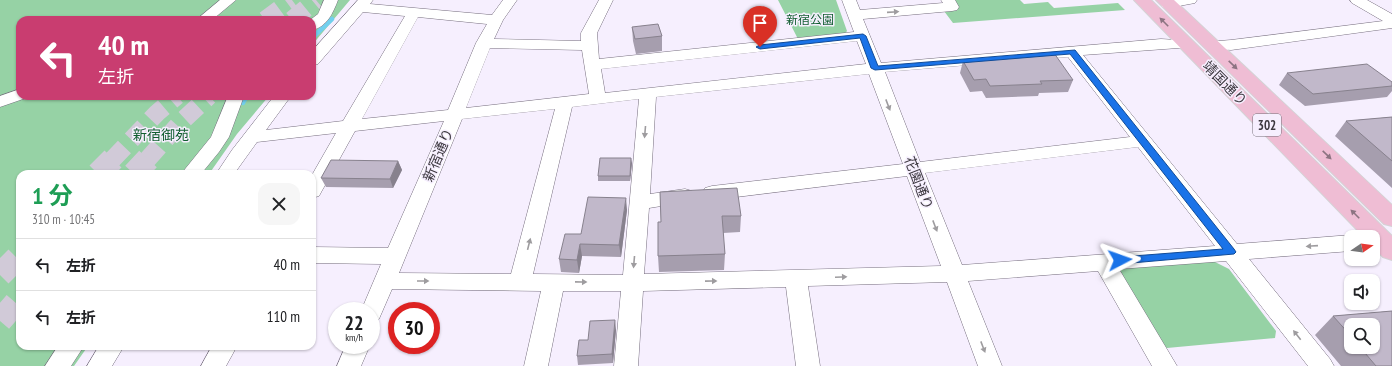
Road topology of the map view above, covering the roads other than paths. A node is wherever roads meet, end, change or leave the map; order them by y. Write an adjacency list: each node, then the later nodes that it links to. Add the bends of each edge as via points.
1 (229, 0): 14 (street)
2 (331, 0): 17 (street, via 324,16)
3 (510, 0): 15 (street, 新宿通り)
4 (606, 0): 23 (street, via 589,33)
5 (849, 0): 13 (street, 花園通り)
6 (948, 0): 13 (street, one-way to 6, via 952,7)
7 (1142, 0): 21 (main road, 靖国通り / 302, one-way to 7)
8 (1190, 0): 10 (street)
9 (1357, 0): 16 (street)
10 (1166, 2): 22 (main road, 靖国通り / 302)
11 (363, 3): 12 (street); 25 (street)
12 (414, 12): 15 (street); 36 (street)
13 (854, 15): 19 (street, 花園通り)
14 (208, 16)
15 (496, 20): 20 (street, 新宿通り)
16 (1392, 20)
17 (316, 23)
18 (1392, 24): 22 (street, via 1231,45)
19 (863, 36): 26 (street); 27 (street, 花園通り)
20 (484, 43): 23 (street); 35 (street, 新宿通り)
21 (1187, 44): 22 (main road); 24 (street); 46 (main road, 靖国通り / 302, one-way to 21)
22 (1211, 44): 44 (main road, 靖国通り / 302, one-way to 44)
23 (589, 46): 26 (street)
24 (1072, 52): 27 (street); 38 (street)
25 (316, 56)
26 (592, 65): 30 (street)
27 (875, 68): 28 (street); 39 (street, 花園通り, one-way to 39)
28 (648, 93): 30 (street); 43 (street, one-way to 43)
29 (16, 96): 33 (street)
30 (598, 99): 34 (street)
31 (233, 100): 40 (street, via 224,130)
32 (280, 100): 37 (street)
33 (0, 102)
34 (565, 102): 35 (street); 54 (street, one-way to 34)
35 (455, 115): 36 (street); 49 (street, 新宿通り)
36 (349, 126): 37 (street); 42 (street)
37 (252, 137): 41 (street)
38 (1144, 141): 39 (street); 47 (street)
39 (913, 169): 43 (street); 51 (street, 花園通り, one-way to 51)
40 (193, 170)
41 (228, 170)
42 (316, 184)
43 (639, 202): 56 (street, one-way to 56)
44 (1392, 218)
45 (1344, 244): 47 (street, one-way to 47)
46 (1382, 244)
47 (1231, 252): 50 (street); 71 (street, one-way to 47)
48 (316, 255): 49 (street)
49 (394, 256): 53 (street, 新宿通り)
50 (1104, 262): 51 (street); 70 (street)
51 (954, 274): 52 (street, one-way to 51); 69 (street, 花園通り, one-way to 69)
52 (796, 279): 56 (street, one-way to 52); 68 (street)
53 (384, 281): 54 (street, one-way to 54); 57 (street, 新宿通り)
54 (520, 282): 55 (street)
55 (554, 282): 56 (street, one-way to 56); 66 (street)
56 (632, 283): 67 (street)
57 (375, 302)
58 (69, 350): 62 (street)
59 (109, 350): 63 (street)
60 (223, 350): 64 (street)
61 (354, 354): 65 (street)
62 (57, 366)
63 (99, 366)
64 (213, 366)
65 (349, 366)
66 (536, 366)
67 (626, 366)
68 (808, 366)
69 (990, 366)
70 (1165, 366)
71 (1322, 366)

